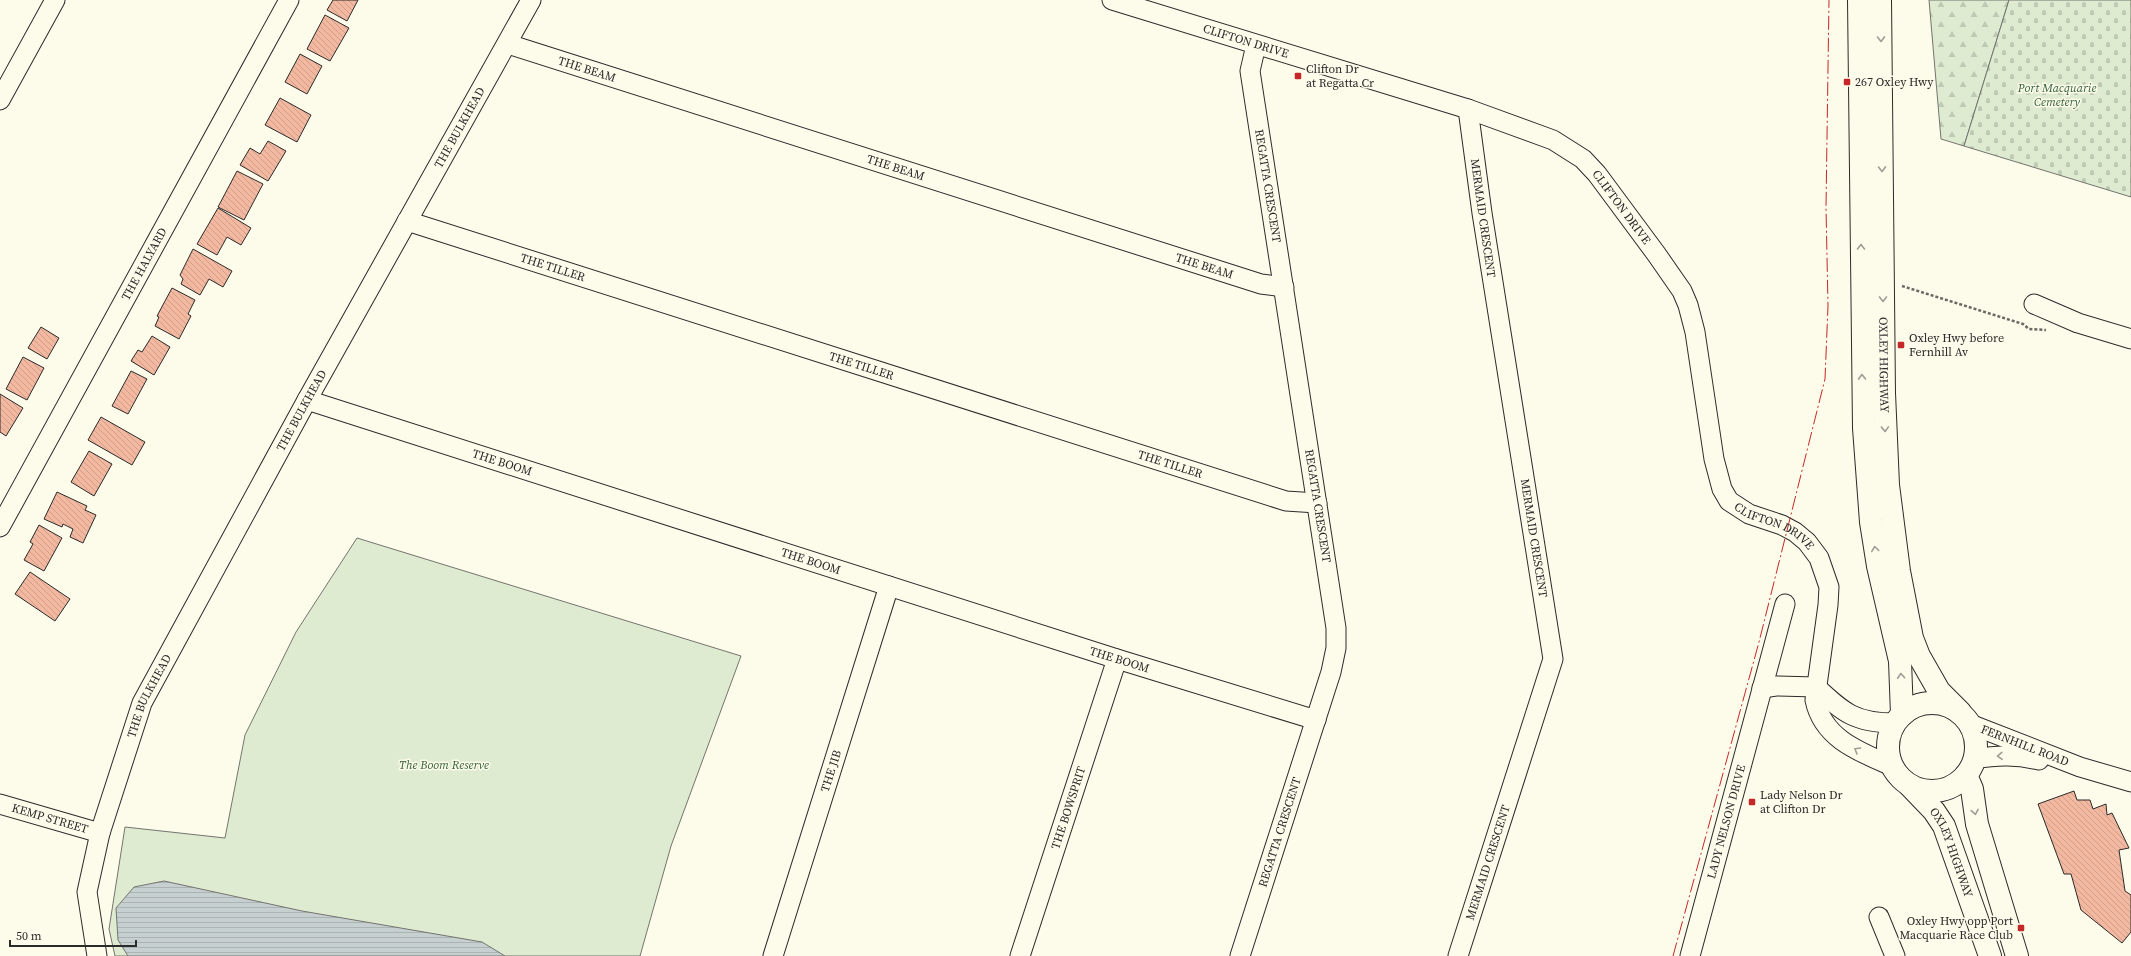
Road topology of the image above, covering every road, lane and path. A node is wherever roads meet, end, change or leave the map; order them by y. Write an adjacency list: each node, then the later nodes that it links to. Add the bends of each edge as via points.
1 (55, 0): 9 (street)
2 (289, 0): 19 (street, THE HALYARD)
3 (531, 0): 7 (street, THE BULKHEAD)
4 (1112, 0): 8 (street, CLIFTON DRIVE)
5 (1859, 0): 26 (main road, OXLEY HIGHWAY, one-way to 5, via 1900,661 1878,566 1871,522 1864,428)
6 (1880, 0): 25 (main road, OXLEY HIGHWAY, one-way to 25, via 1884,393 1888,485 1899,571 1912,638 1936,686)
7 (508, 44): 11 (street, THE BULKHEAD); 13 (street, THE BEAM, via 1261,284)
8 (1256, 45): 10 (street, CLIFTON DRIVE); 13 (street, REGATTA CRESCENT, via 1250,71)
9 (0, 100)
10 (1468, 109): 23 (street, CLIFTON DRIVE, via 1553,140 1583,159 1597,174 1682,292 1695,332 1714,459 1722,489 1736,507 1795,532 1807,542 1819,558 1826,574 1829,587 1828,605); 39 (street, MERMAID CRESCENT, via 1482,213 1553,659)
11 (407, 221): 17 (street, THE BULKHEAD); 18 (street, THE TILLER, via 1286,501)
12 (1902, 286): 15 (path, via 2022,324 2029,329)
13 (1284, 287): 18 (street, REGATTA CRESCENT)
14 (2034, 304): 16 (street, via 2078,323)
15 (2048, 330)
16 (2131, 339)
17 (307, 400): 20 (street, THE BOOM); 33 (street, THE BULKHEAD, via 142,703)
18 (1318, 503): 27 (street, REGATTA CRESCENT, via 1336,648)
19 (0, 528)
20 (889, 586): 22 (street, THE BOOM); 36 (street, THE JIB)
21 (1785, 604): 24 (street, LADY NELSON DRIVE)
22 (1116, 659): 27 (street, THE BOOM); 37 (street, THE BOWSPRIT)
23 (1816, 687): 24 (street); 26 (street, via 1851,716 1872,723); 30 (street, CLIFTON DRIVE, one-way to 23, via 1845,743 1823,724 1815,700)
24 (1762, 688): 40 (street, LADY NELSON DRIVE)
25 (1965, 718): 26 (main road, via 1949,706 1924,703 1912,708); 28 (main road, via 1975,735 1976,747); 29 (street, FERNHILL ROAD)
26 (1898, 719): 30 (main road, via 1888,744)
27 (1316, 720): 38 (street, REGATTA CRESCENT)
28 (1970, 767): 29 (street, FERNHILL ROAD, one-way to 28, via 2016,755 1997,756); 30 (main road, via 1956,784 1944,790 1918,789); 43 (main road, one-way to 43, via 1977,824)
29 (2080, 767): 31 (street, FERNHILL ROAD)
30 (1899, 774): 42 (main road, OXLEY HIGHWAY, via 1934,811 1944,826)
31 (2131, 782)
32 (0, 804): 33 (street, KEMP STREET)
33 (100, 833): 35 (street, THE BULKHEAD, via 87,892)
34 (1879, 917): 41 (street)
35 (97, 956)
36 (773, 956)
37 (1020, 956)
38 (1240, 956)
39 (1458, 956)
40 (1690, 956)
41 (1895, 956)
42 (1990, 956)
43 (2017, 956)

